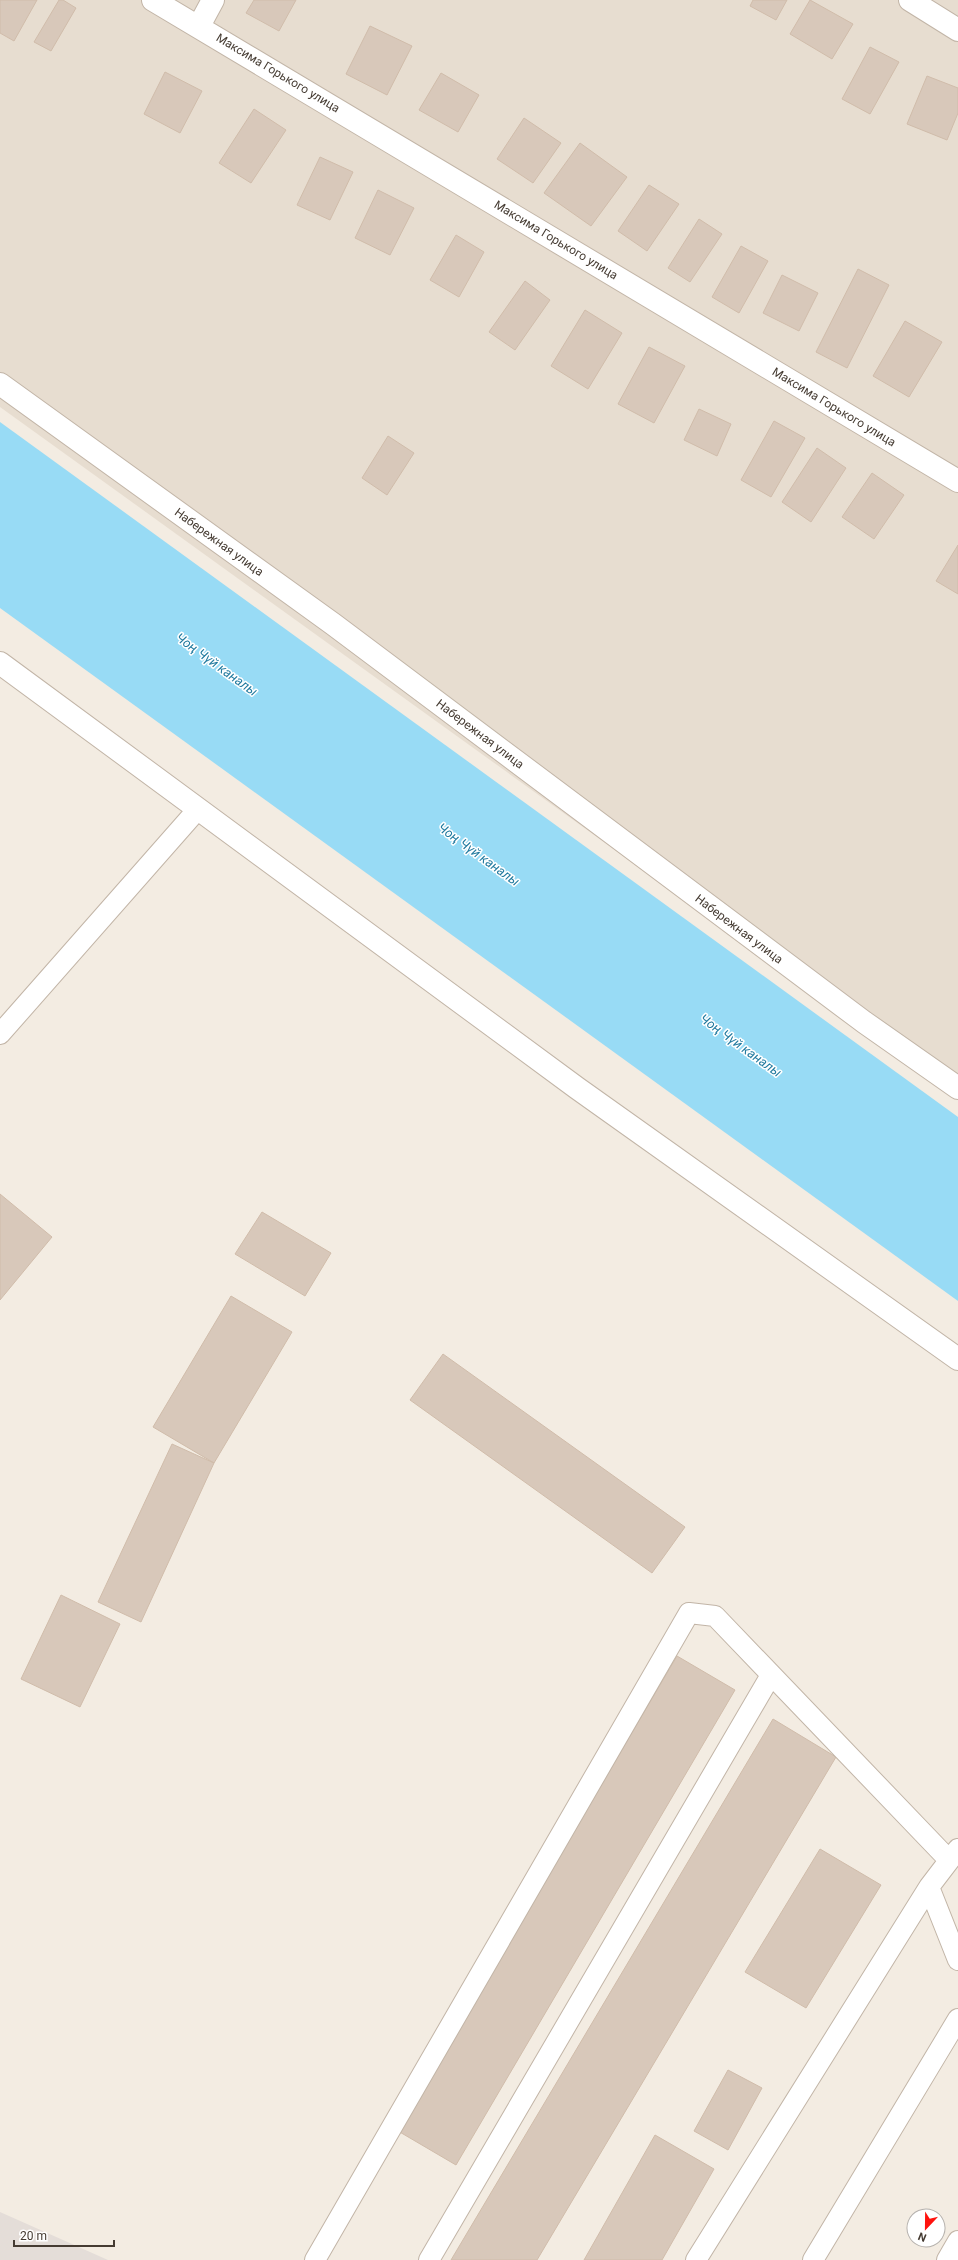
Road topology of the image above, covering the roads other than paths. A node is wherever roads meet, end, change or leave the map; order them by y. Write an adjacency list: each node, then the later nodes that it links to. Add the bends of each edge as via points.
1 (153, 0): 4 (street, Максима Горького улица)
2 (213, 0): 4 (street)
3 (910, 0): 5 (street)
4 (199, 26): 7 (street, Максима Горького улица)
5 (958, 30)
6 (0, 384): 11 (street, Набережная улица, via 334,624 864,1022)
7 (958, 481)
8 (0, 663): 9 (street)
9 (198, 809): 10 (lane); 12 (street, via 577,1088)
10 (0, 1034)
11 (958, 1088)
12 (958, 1359)
13 (771, 1675): 14 (lane); 19 (lane, via 716,1616 689,1613); 20 (lane)
14 (954, 1854): 15 (lane)
15 (929, 1887): 16 (lane); 21 (lane)
16 (958, 1960)
17 (958, 2019): 22 (lane)
18 (958, 2241): 23 (lane)
19 (315, 2260)
20 (429, 2260)
21 (696, 2260)
22 (813, 2260)
23 (947, 2260)

